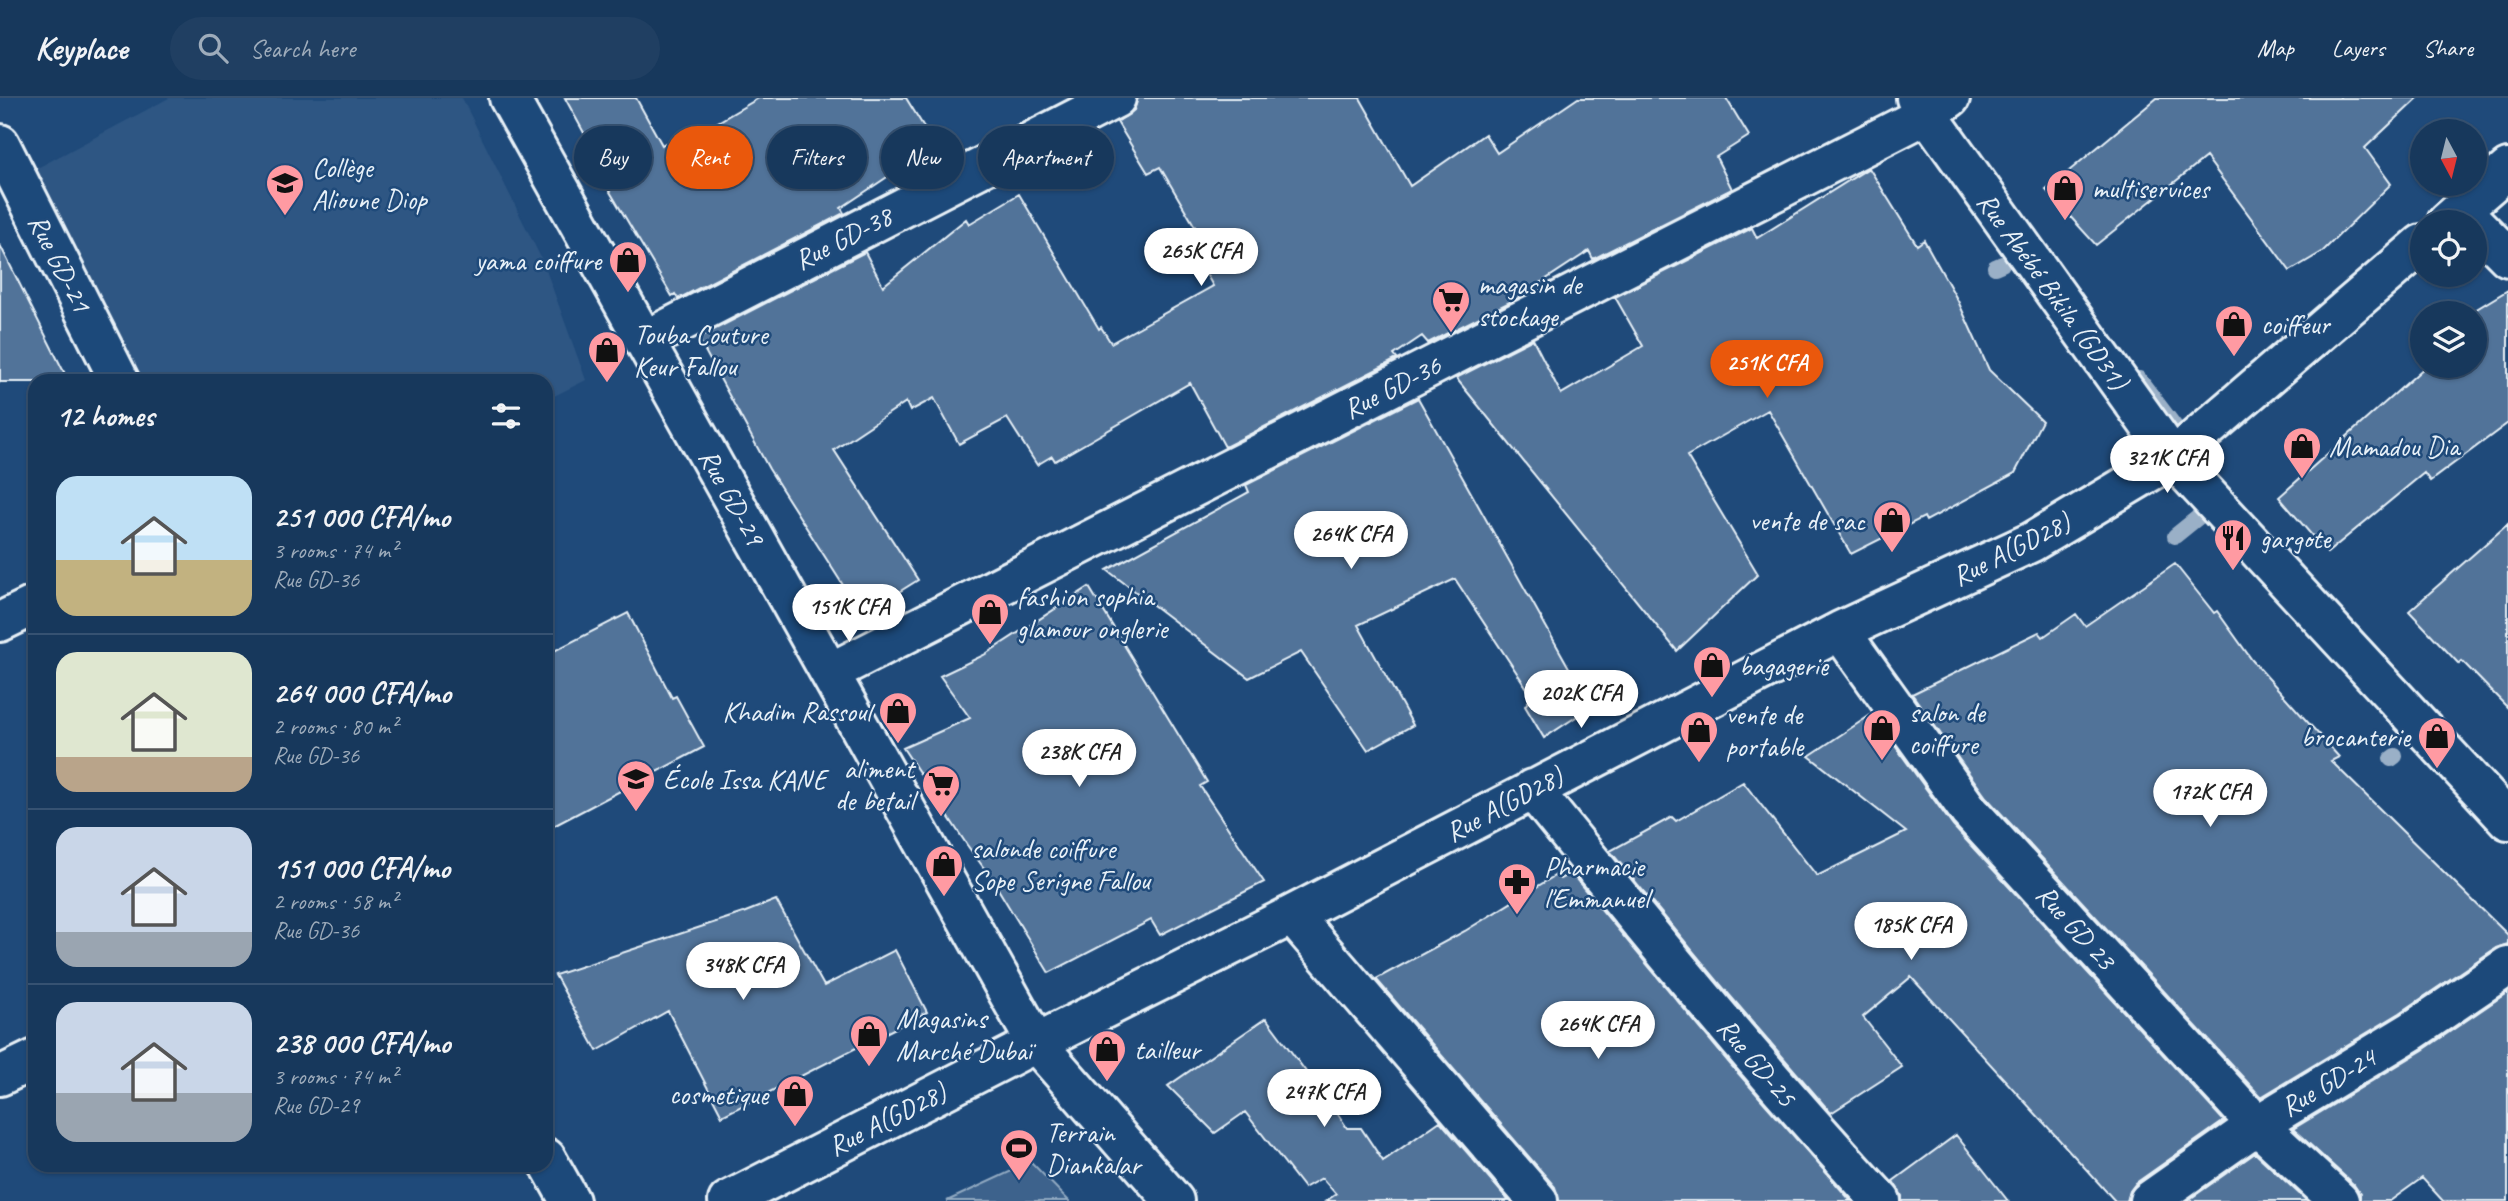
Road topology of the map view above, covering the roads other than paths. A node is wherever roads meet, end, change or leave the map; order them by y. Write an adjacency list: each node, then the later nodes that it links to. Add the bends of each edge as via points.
1 (509, 98): 10 (street, Rue GD-29)
2 (1116, 98): 10 (street, Rue GD-38)
3 (1931, 103): 12 (street, Rue Abébé Bikila (GD31)); 16 (street, Rue GD-36)
4 (6, 169): 11 (street, Rue GD-21)
5 (2508, 169): 6 (street)
6 (2472, 210)
7 (2487, 239): 9 (street)
8 (2410, 254): 12 (street, Rue A(GD28))
9 (2508, 257)
10 (644, 341): 16 (street, Rue GD-29)
11 (116, 374)
12 (2173, 458): 15 (street, Rue A(GD28), via 2032,542); 18 (street, Rue Abébé Bikila (GD31))
13 (28, 608): 14 (street)
14 (0, 622)
15 (1840, 631): 17 (street, Rue A(GD28)); 24 (street, Rue GD 23, via 1969,811)
16 (831, 672): 21 (street, Rue GD-29)
17 (1532, 789): 19 (street, Rue A(GD28)); 30 (street, Rue GD-25, via 1803,1117)
18 (2508, 820)
19 (1292, 915): 21 (street, Rue A(GD28)); 29 (street)
20 (2508, 966): 24 (street, Rue GD-24, via 2412,1031)
21 (1036, 1042): 27 (street, Rue A(GD28)); 28 (street, Rue GD-29)
22 (28, 1062): 23 (street)
23 (0, 1076)
24 (2256, 1125): 31 (street, Rue GD-24); 32 (street, Rue GD 23)
25 (553, 1171): 26 (street)
26 (570, 1201)
27 (728, 1201)
28 (1174, 1201)
29 (1538, 1201)
30 (1881, 1201)
31 (2149, 1201)
32 (2339, 1201)

